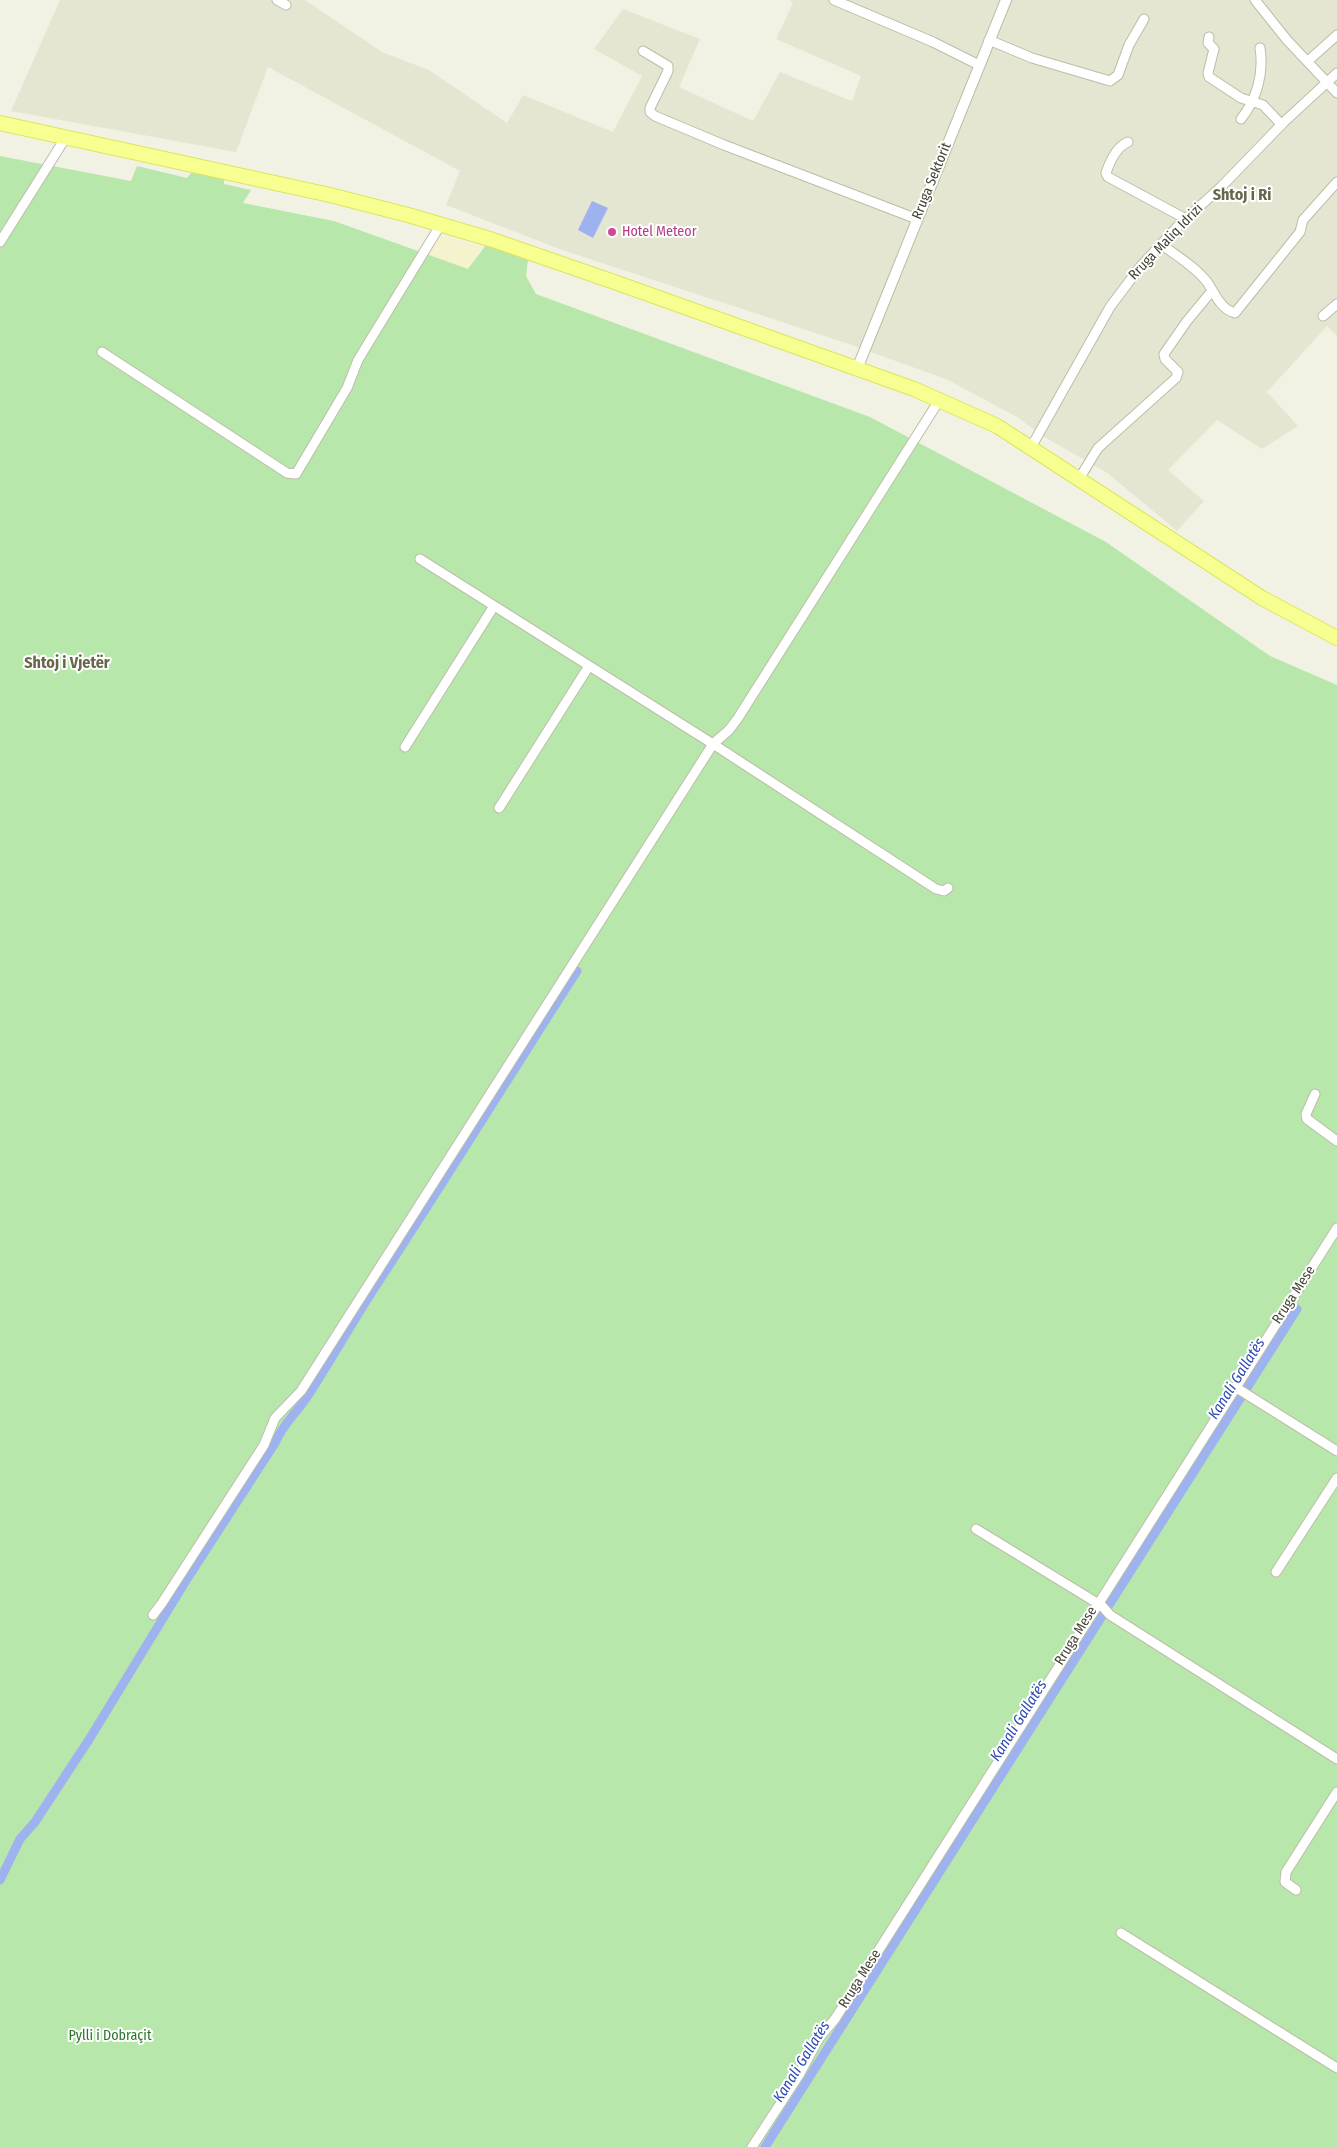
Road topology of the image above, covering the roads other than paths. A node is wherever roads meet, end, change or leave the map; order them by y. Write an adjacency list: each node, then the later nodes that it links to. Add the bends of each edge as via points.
1 (277, 0): 5 (street)
2 (834, 0): 13 (street)
3 (1006, 0): 9 (street, Rruga Sektorit)
4 (1255, 0): 12 (street)
5 (286, 5)
6 (1144, 19): 9 (street, via 1129,44 1118,75 1110,81 1032,58)
7 (1337, 35): 12 (street)
8 (1209, 37): 17 (street, via 1208,43 1214,49 1209,77)
9 (989, 40): 13 (street, Rruga Sektorit)
10 (1260, 48): 17 (street, via 1259,80)
11 (643, 51): 24 (street, via 668,66 650,108 655,116)
12 (1308, 62): 15 (street)
13 (979, 65): 24 (street, Rruga Sektorit)
14 (1337, 73): 15 (street, Rruga Maliq Idrizi)
15 (1326, 83): 16 (street); 20 (street, Rruga Maliq Idrizi)
16 (1337, 93)
17 (1253, 102): 18 (street); 20 (street, via 1263,104)
18 (1241, 119)
19 (0, 123): 21 (main road)
20 (1282, 124): 25 (street, Rruga Maliq Idrizi)
21 (66, 137): 26 (main road); 27 (street)
22 (1128, 142): 25 (street, via 1122,144 1113,156 1106,172 1108,177)
23 (1337, 182): 29 (street, via 1303,220 1300,232 1238,311 1231,312)
24 (917, 219): 33 (street, Rruga Sektorit)
25 (1186, 219): 28 (street, Rruga Maliq Idrizi)
26 (441, 224): 32 (street, via 358,360 347,388 296,474 287,473); 33 (main road, via 750,329 779,335)
27 (0, 242)
28 (1161, 244): 29 (street, via 1205,279); 35 (street, Rruga Maliq Idrizi, via 1110,307)
29 (1211, 292): 36 (street, via 1164,354 1178,372 1176,378 1098,448)
30 (1337, 304): 31 (street)
31 (1323, 316)
32 (102, 352)
33 (858, 366): 34 (main road); 35 (main road, via 916,383 970,406)
34 (940, 399): 37 (main road, via 1031,446 1114,503); 42 (street, via 738,718)
35 (1034, 442): 36 (main road)
36 (1082, 474): 37 (main road)
37 (1168, 535): 40 (main road, via 1268,601)
38 (420, 559): 39 (street)
39 (494, 606): 41 (street); 43 (street)
40 (1337, 638)
41 (588, 666): 42 (street); 44 (street)
42 (713, 744): 45 (street, via 936,889 944,891); 55 (street, via 306,1383 275,1418 260,1452)
43 (405, 747)
44 (499, 808)
45 (948, 888)
46 (1315, 1094): 47 (street, via 1307,1119)
47 (1337, 1141)
48 (1337, 1228): 49 (street, Rruga Mese)
49 (1238, 1388): 50 (street); 54 (street, Rruga Mese)
50 (1337, 1451)
51 (1337, 1478): 53 (street)
52 (976, 1529): 54 (street)
53 (1276, 1572)
54 (1099, 1604): 56 (street, via 1110,1615); 61 (street, Rruga Mese)
55 (153, 1615)
56 (1337, 1759)
57 (1337, 1792): 58 (street, via 1286,1872 1285,1882)
58 (1296, 1890)
59 (1121, 1933): 60 (street)
60 (1337, 2068)
61 (752, 2147)

